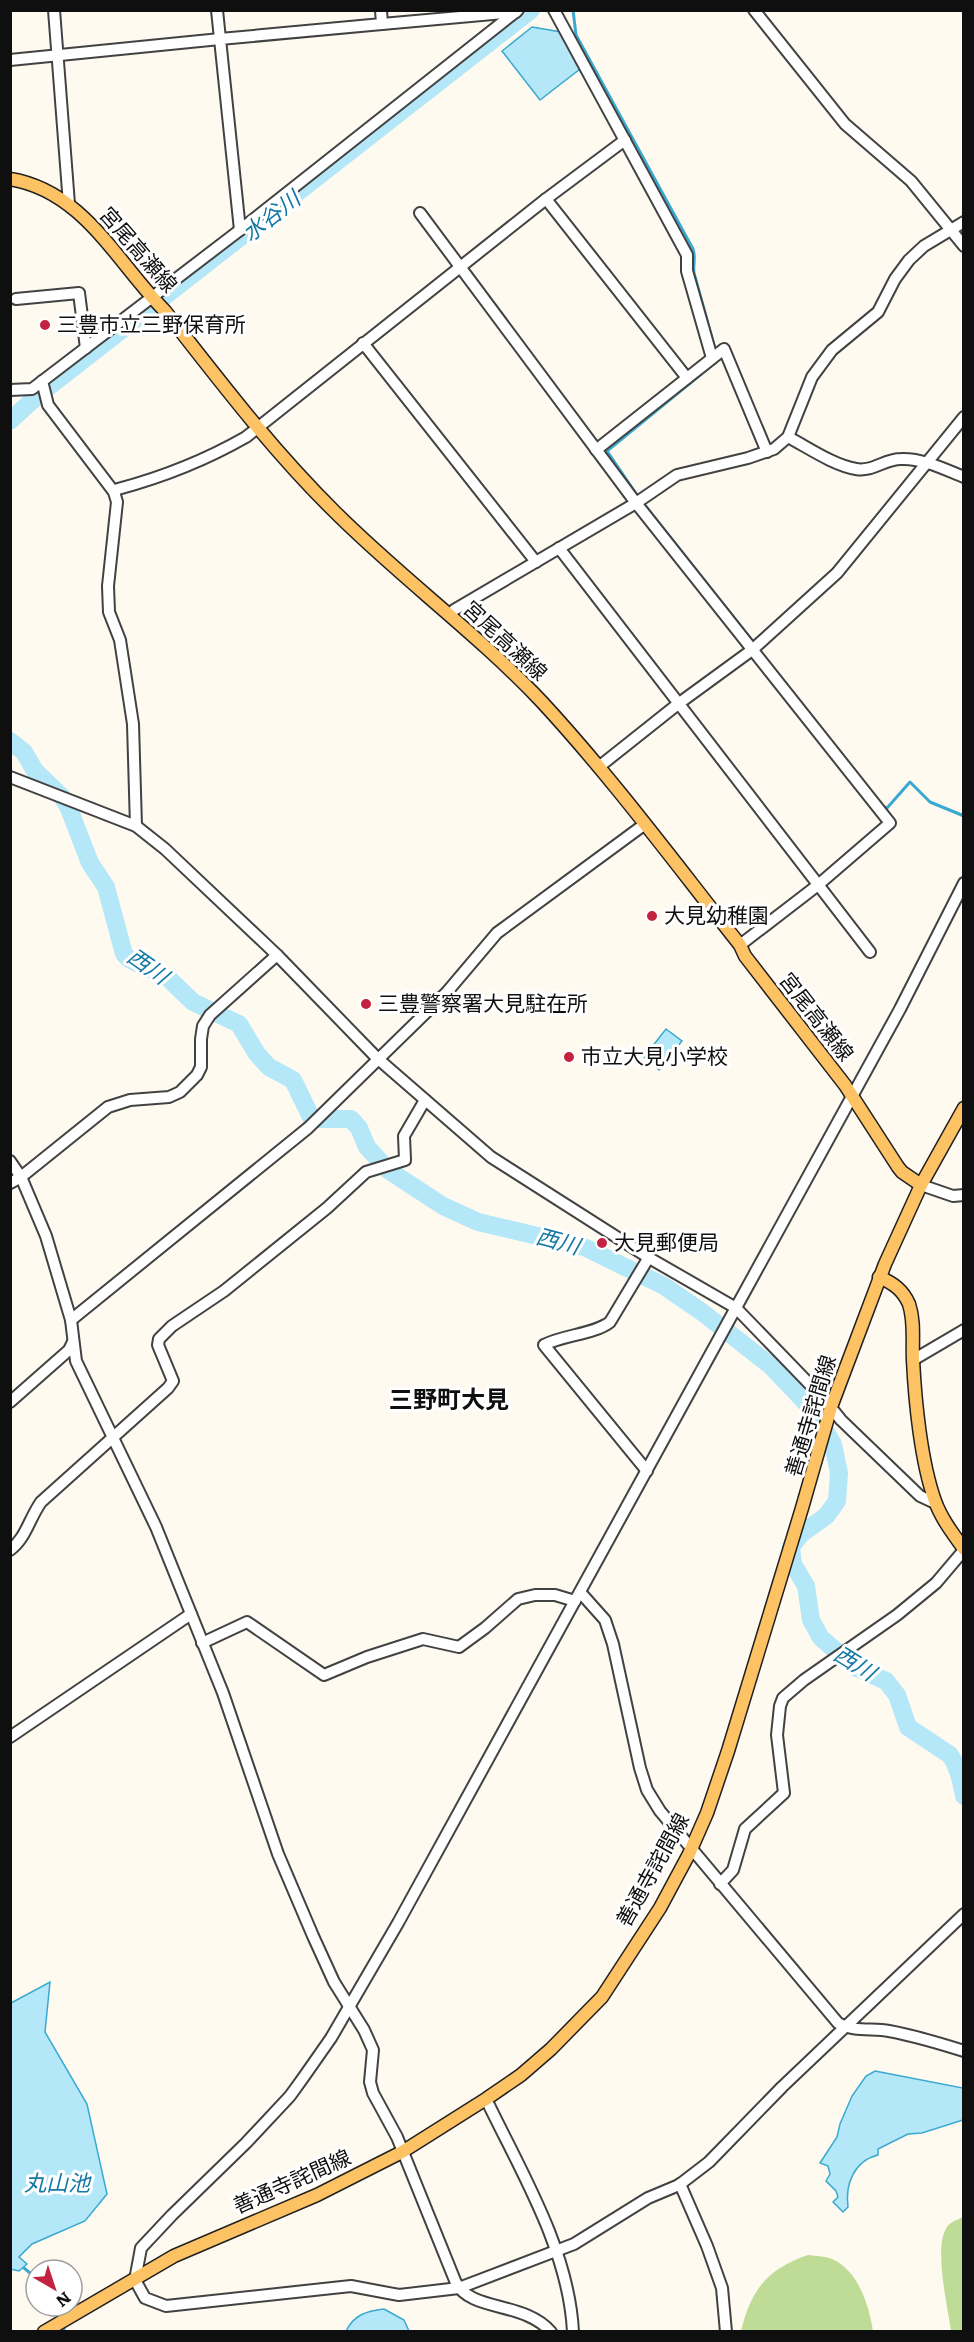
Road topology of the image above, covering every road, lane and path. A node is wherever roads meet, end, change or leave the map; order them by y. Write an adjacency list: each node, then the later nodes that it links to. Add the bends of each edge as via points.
1 (54, 10): 9 (street)
2 (217, 10): 8 (street)
3 (381, 10): 7 (street)
4 (554, 10): 11 (street)
5 (754, 10): 17 (street, via 845,124 911,181)
6 (517, 11): 7 (street); 18 (street)
7 (382, 24): 8 (street)
8 (220, 39): 9 (street); 18 (street)
9 (58, 56): 10 (street); 14 (street)
10 (10, 60)
11 (625, 140): 13 (street); 25 (street, via 687,255 687,271)
12 (10, 178): 14 (main road, 宮尾高瀬線, via 33,184)
13 (546, 199): 20 (street); 26 (street)
14 (69, 204): 21 (main road, 宮尾高瀬線, via 98,230)
15 (420, 213): 20 (street)
16 (963, 222): 17 (street)
17 (950, 229): 19 (street); 31 (street, via 909,260 878,312 832,350 812,377)
18 (240, 230): 21 (street)
19 (963, 246)
20 (460, 266): 23 (street); 32 (street)
21 (152, 297): 24 (street); 30 (main road, 宮尾高瀬線)
22 (16, 299): 24 (street, via 79,293)
23 (363, 343): 30 (street); 39 (street)
24 (86, 348): 27 (street)
25 (712, 358): 26 (street); 33 (street, via 724,349)
26 (687, 378): 32 (street)
27 (42, 382): 28 (street, via 32,389); 36 (street, via 48,405)
28 (10, 390)
29 (963, 417): 34 (street)
30 (257, 428): 36 (street, via 212,456); 43 (main road, 宮尾高瀬線, via 335,513 520,680)
31 (788, 437): 33 (street); 34 (street, via 855,469 870,470 900,459)
32 (596, 450): 37 (street)
33 (766, 452): 37 (street, via 676,475)
34 (928, 464): 35 (street); 41 (street, via 837,573)
35 (963, 477)
36 (114, 492): 46 (street, via 117,502 109,612 120,640 133,724)
37 (636, 503): 38 (street); 41 (street)
38 (559, 548): 39 (street); 42 (street)
39 (536, 562): 40 (street)
40 (454, 610)
41 (752, 650): 42 (street); 48 (street, via 890,822)
42 (678, 704): 43 (street); 48 (street)
43 (600, 766): 45 (main road, 宮尾高瀬線)
44 (10, 777): 46 (street)
45 (645, 825): 49 (main road, 宮尾高瀬線); 52 (street, via 497,933 447,992)
46 (136, 826): 51 (street)
47 (963, 884): 53 (street)
48 (818, 885): 49 (street); 50 (street)
49 (740, 945): 53 (main road, 宮尾高瀬線)
50 (870, 952)
51 (277, 955): 52 (street); 57 (street, via 210,1015 203,1026 201,1067 180,1092 108,1107)
52 (377, 1058): 54 (street); 64 (street, via 308,1128)
53 (852, 1096): 59 (main road, 宮尾高瀬線, via 898,1167); 63 (street)
54 (425, 1100): 61 (street, via 491,1157); 70 (street, via 404,1136 405,1160 366,1172 327,1208 159,1339 159,1353 173,1381)
55 (963, 1108): 59 (main road, 善通寺詫間線)
56 (10, 1161): 57 (street)
57 (21, 1177): 58 (street); 64 (street, via 46,1236)
58 (10, 1183)
59 (921, 1185): 60 (street, via 953,1196); 62 (main road, 善通寺詫間線)
60 (963, 1195)
61 (649, 1257): 63 (street); 71 (street, via 603,1328 544,1345)
62 (879, 1277): 67 (main road, via 894,1284 909,1304); 69 (main road, 善通寺詫間線)
63 (736, 1308): 69 (street); 71 (street)
64 (71, 1320): 66 (street)
65 (963, 1330): 67 (street)
66 (73, 1342): 68 (street, via 69,1350); 70 (street, via 75,1361)
67 (913, 1360): 72 (main road, via 926,1470)
68 (10, 1402)
69 (831, 1407): 72 (street, via 920,1496); 79 (main road, 善通寺詫間線, via 728,1751)
70 (112, 1437): 73 (street, via 41,1502 21,1542); 76 (street, via 156,1527)
71 (647, 1471): 75 (street)
72 (935, 1503): 74 (main road)
73 (10, 1550)
74 (963, 1550): 80 (street, via 936,1583 783,1698 777,1735 783,1793 745,1829 733,1870)
75 (578, 1597): 77 (street, via 535,1595 518,1599 459,1647 423,1639 324,1675 247,1622); 79 (street, via 605,1620 647,1790); 82 (street)
76 (191, 1614): 77 (street); 78 (street)
77 (202, 1643): 82 (street, via 278,1854)
78 (10, 1737)
79 (691, 1850): 80 (street); 85 (main road, 善通寺詫間線, via 660,1908 602,1997 551,2049)
80 (720, 1884): 83 (street)
81 (963, 1914): 83 (street)
82 (349, 2008): 86 (street, via 373,2050 373,2093); 89 (street, via 290,2096 141,2248)
83 (845, 2027): 84 (street, via 886,2030); 87 (street, via 709,2162)
84 (963, 2052)
85 (486, 2099): 86 (main road, 善通寺詫間線); 88 (street)
86 (402, 2152): 89 (main road, 善通寺詫間線, via 317,2195 174,2256); 90 (street)
87 (680, 2184): 88 (street); 94 (street, via 722,2288)
88 (557, 2250): 90 (street); 93 (street, via 568,2288)
89 (135, 2280): 90 (street, via 145,2298 166,2306 351,2286 399,2295); 91 (main road, 善通寺詫間線)
90 (459, 2288): 92 (street, via 480,2302 529,2315)
91 (44, 2331)
92 (551, 2331)
93 (573, 2331)
94 (726, 2331)

